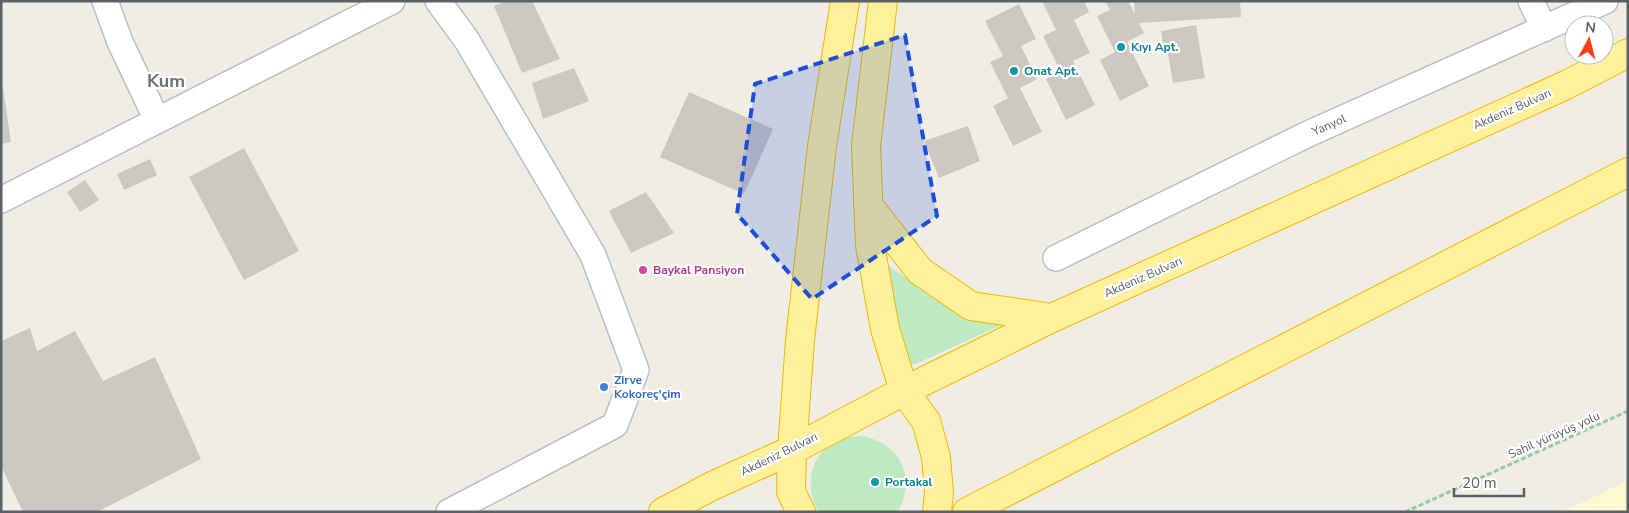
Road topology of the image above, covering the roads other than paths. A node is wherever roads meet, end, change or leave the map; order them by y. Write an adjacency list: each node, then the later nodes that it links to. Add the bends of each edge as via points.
1 (105, 1): 10 (street, via 120,42)
2 (392, 1): 10 (street)
3 (438, 1): 18 (street, via 466,39 593,255 636,370 615,425)
4 (845, 1): 17 (highway, via 822,146 800,340)
5 (883, 1): 13 (highway, via 866,146)
6 (1531, 1): 8 (street)
7 (1605, 1): 8 (street, Yanyol)
8 (1544, 29): 14 (street, Yanyol, via 1308,134)
9 (1628, 53): 15 (highway, Akdeniz Bulvarı)
10 (157, 120): 12 (street)
11 (1628, 172): 22 (highway)
12 (1, 200)
13 (868, 205): 15 (highway, via 920,271 971,306); 16 (highway, via 870,245 885,329)
14 (1056, 258)
15 (1052, 318): 16 (highway, Akdeniz Bulvarı)
16 (904, 390): 17 (highway, Akdeniz Bulvarı); 21 (highway, via 926,421 936,457)
17 (792, 450): 19 (highway, Akdeniz Bulvarı); 20 (highway, via 791,492)
18 (449, 512)
19 (663, 512)
20 (802, 512)
21 (937, 512)
22 (967, 512)

